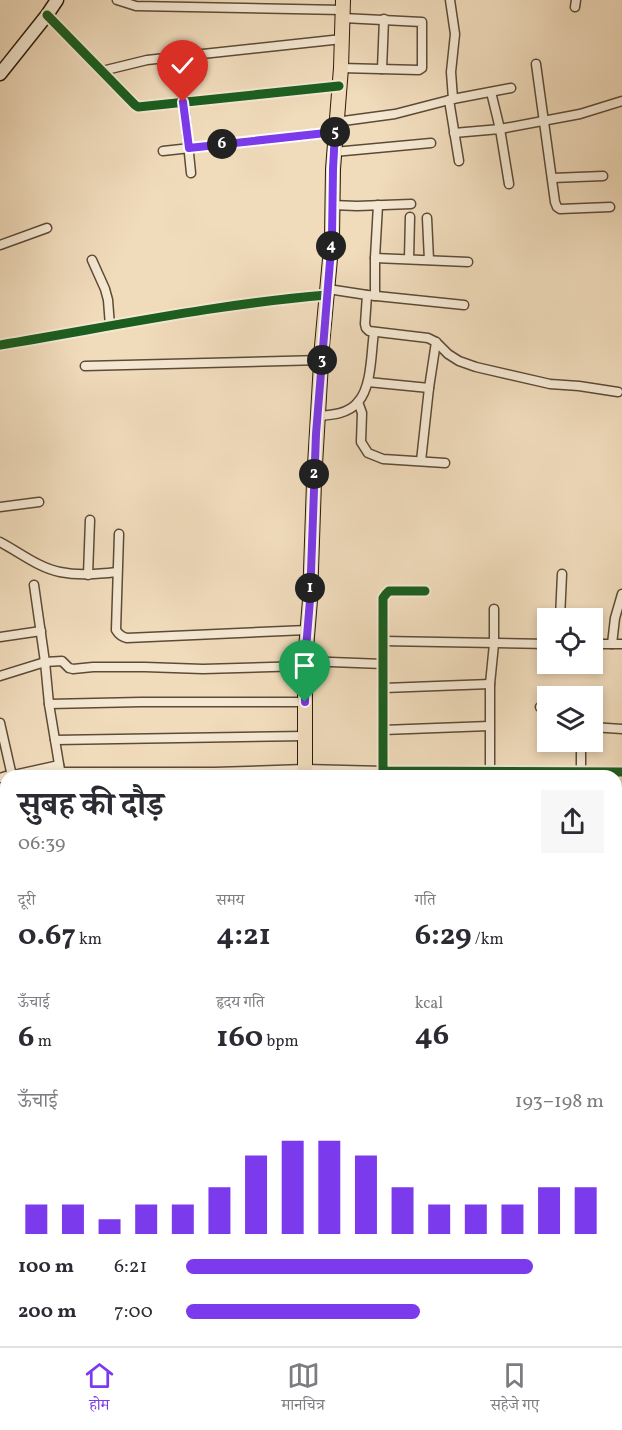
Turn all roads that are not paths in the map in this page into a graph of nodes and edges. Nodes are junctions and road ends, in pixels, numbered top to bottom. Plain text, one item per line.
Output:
1 (57, 0) edge
2 (117, 0) edge
3 (450, 0) edge
4 (343, 10) edge
5 (47, 15) junction
6 (384, 20) junction
7 (342, 39) junction
8 (179, 56) junction
9 (536, 64) dead end
10 (341, 68) junction
11 (382, 69) junction
12 (102, 71) junction
13 (0, 74) edge
14 (339, 86) junction
15 (511, 88) dead end
16 (491, 92) junction
17 (451, 99) junction
18 (622, 101) edge
19 (183, 102) junction
20 (544, 121) junction
21 (336, 127) junction
22 (500, 129) junction
23 (454, 134) junction
24 (431, 142) dead end
25 (189, 148) junction
26 (163, 151) dead end
27 (334, 152) junction
28 (459, 161) dead end
29 (191, 173) dead end
30 (603, 176) dead end
31 (552, 178) junction
32 (509, 184) dead end
33 (411, 204) dead end
34 (332, 205) junction
35 (378, 205) junction
36 (610, 207) dead end
37 (410, 217) dead end
38 (427, 218) dead end
39 (47, 228) dead end
40 (0, 245) edge
41 (375, 258) junction
42 (92, 260) dead end
43 (409, 260) junction
44 (429, 260) junction
45 (468, 262) dead end
46 (328, 292) junction
47 (371, 296) junction
48 (464, 305) dead end
49 (110, 326) junction
50 (374, 332) junction
51 (436, 342) junction
52 (0, 345) edge
53 (322, 360) junction
54 (85, 366) dead end
55 (368, 382) junction
56 (429, 388) junction
57 (618, 392) dead end
58 (358, 402) junction
59 (318, 416) junction
60 (421, 461) junction
61 (445, 463) dead end
62 (39, 502) dead end
63 (0, 507) edge
64 (90, 520) dead end
65 (119, 534) dead end
66 (0, 543) edge
67 (117, 572) junction
68 (562, 574) dead end
69 (88, 575) junction
70 (34, 585) dead end
71 (425, 591) dead end
72 (622, 594) edge
73 (560, 608) edge
74 (494, 609) dead end
75 (307, 630) junction
76 (41, 632) junction
77 (0, 638) edge
78 (383, 641) junction
79 (494, 644) junction
80 (537, 644) edge
81 (603, 644) edge
82 (612, 644) junction
83 (622, 644) edge
84 (45, 662) junction
85 (305, 663) junction
86 (383, 664) junction
87 (0, 676) edge
88 (490, 684) junction
89 (384, 688) junction
90 (305, 702) junction
91 (48, 704) junction
92 (0, 723) edge
93 (489, 726) junction
94 (603, 728) edge
95 (622, 729) edge
96 (383, 730) junction
97 (306, 736) junction
98 (55, 740) junction
99 (581, 752) edge
100 (9, 770) edge
101 (60, 770) edge
102 (305, 770) edge
103 (383, 770) edge
104 (490, 770) edge
105 (581, 770) edge

1 - 5 main road
2 - 4 street
3 - 17 street
4 - 6 street
4 - 7 main road
5 - 12 street
5 - 13 main road
6 - 11 street
6 - 11 street
7 - 8 street
7 - 10 main road
8 - 12 street
8 - 19 street
9 - 20 street
10 - 11 street
10 - 14 main road
12 - 19 street
14 - 19 street
14 - 21 main road
15 - 16 street
16 - 17 street
16 - 22 street
17 - 21 street
17 - 23 street
18 - 20 street
19 - 25 street
20 - 22 street
20 - 31 street
21 - 25 street
21 - 27 main road
22 - 23 street
22 - 32 street
23 - 28 street
24 - 27 street
25 - 26 street
25 - 29 street
27 - 34 main road
30 - 31 street
31 - 36 street
33 - 35 street
34 - 35 street
34 - 46 main road
35 - 41 street
37 - 43 street
38 - 44 street
39 - 40 street
41 - 43 street
41 - 47 street
42 - 49 street
43 - 44 street
44 - 45 street
46 - 47 street
46 - 49 street
46 - 53 main road
47 - 48 street
47 - 50 street
49 - 52 street
50 - 51 street
50 - 55 street
51 - 56 street
51 - 57 street
53 - 54 street
53 - 59 main road
55 - 56 street
55 - 58 street
56 - 60 street
58 - 59 street
58 - 60 street
59 - 75 main road
60 - 61 street
62 - 63 street
64 - 69 street
65 - 67 street
66 - 69 street
67 - 69 street
67 - 75 street
68 - 73 street
70 - 76 street
71 - 78 street
72 - 82 street
74 - 79 street
75 - 85 main road
76 - 77 street
76 - 84 street
78 - 79 street
78 - 86 street
79 - 80 street
79 - 88 street
81 - 82 street
82 - 83 street
84 - 85 street
84 - 87 street
84 - 91 street
85 - 86 street
85 - 90 main road
86 - 89 street
88 - 89 street
88 - 93 street
89 - 96 street
90 - 91 street
90 - 97 main road
91 - 98 street
92 - 100 street
93 - 96 street
93 - 104 street
94 - 95 street
96 - 103 street
97 - 98 street
97 - 102 main road
98 - 101 street
99 - 105 street

